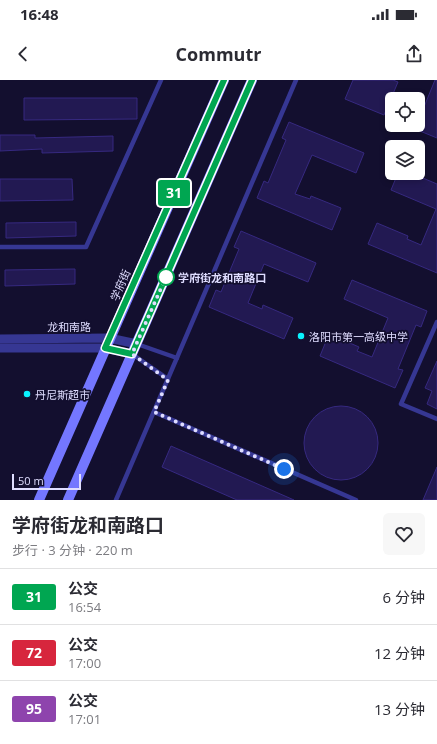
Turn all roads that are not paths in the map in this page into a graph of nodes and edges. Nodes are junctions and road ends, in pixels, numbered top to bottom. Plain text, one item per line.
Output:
1 (161, 80) edge
2 (224, 80) edge
3 (252, 80) edge
4 (296, 80) edge
5 (0, 247) edge
6 (437, 322) edge
7 (0, 338) edge
8 (107, 343) junction
9 (137, 344) junction
10 (0, 348) edge
11 (132, 354) junction
12 (177, 358) junction
13 (168, 380) junction
14 (154, 412) junction
15 (437, 419) edge
16 (39, 500) edge
17 (68, 500) edge
18 (116, 500) edge
19 (356, 500) edge

1 - 5 lane
2 - 8 main road, 学府街
3 - 9 main road
4 - 12 lane
6 - 15 lane
7 - 8 street, 龙和南路
8 - 9 street, 龙和南路
8 - 10 street, 龙和南路
8 - 11 street, 龙和南路
8 - 16 main road, 学府街
9 - 11 main road
9 - 12 lane
11 - 13 lane
11 - 17 main road
12 - 13 lane
13 - 14 lane
14 - 18 lane
14 - 19 lane

